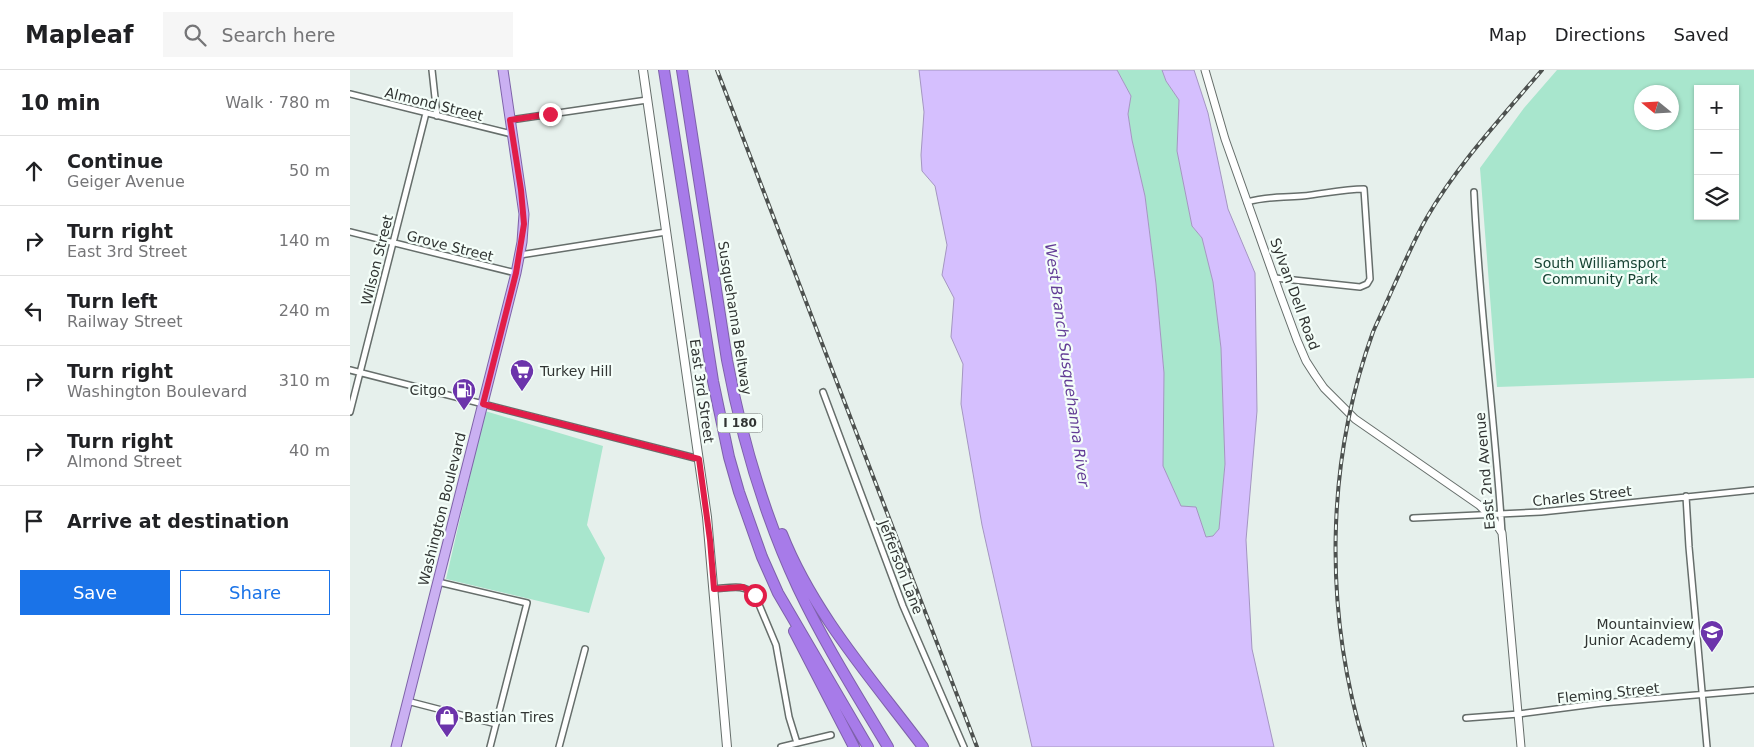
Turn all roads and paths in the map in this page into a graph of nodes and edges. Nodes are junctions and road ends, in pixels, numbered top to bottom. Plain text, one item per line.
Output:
1 (432, 70) edge
2 (503, 70) edge
3 (643, 70) edge
4 (664, 70) edge
5 (682, 70) edge
6 (1205, 70) edge
7 (350, 94) edge
8 (647, 100) junction
9 (426, 113) junction
10 (437, 116) junction
11 (510, 120) junction
12 (512, 134) junction
13 (1474, 192) dead end
14 (1247, 202) junction
15 (350, 232) edge
16 (666, 232) junction
17 (393, 243) junction
18 (520, 255) junction
19 (516, 273) junction
20 (1275, 278) junction
21 (350, 370) edge
22 (360, 372) junction
23 (823, 392) dead end
24 (483, 404) junction
25 (350, 412) edge
26 (742, 434) junction
27 (699, 459) junction
28 (1754, 490) edge
29 (1686, 496) junction
30 (1488, 513) junction
31 (1501, 514) junction
32 (1413, 518) dead end
33 (1502, 533) junction
34 (438, 582) junction
35 (714, 589) junction
36 (778, 593) junction
37 (585, 648) dead end
38 (1754, 690) edge
39 (1702, 694) junction
40 (408, 701) junction
41 (1519, 714) junction
42 (1466, 718) dead end
43 (496, 724) junction
44 (831, 735) dead end
45 (797, 743) junction
46 (396, 747) edge
47 (490, 747) edge
48 (559, 747) edge
49 (727, 747) edge
50 (781, 747) edge
51 (854, 747) edge
52 (868, 747) edge
53 (888, 747) edge
54 (923, 747) edge
55 (964, 747) edge
56 (1522, 747) edge
57 (1707, 747) edge

1 - 10 street
2 - 11 main road, Washington Boulevard
3 - 8 main road, East 3rd Street
4 - 36 highway, I 180
5 - 26 highway, Susquehanna Beltway / I 180
6 - 14 street, Sylvan Dell Road
7 - 9 street, Almond Street
8 - 11 street
8 - 16 main road, East 3rd Street
9 - 10 street, Almond Street
9 - 17 street, Wilson Street
10 - 12 street, Almond Street
11 - 12 main road, Washington Boulevard
12 - 18 main road, Washington Boulevard
13 - 31 street, East 2nd Avenue
14 - 20 street, Sylvan Dell Road
14 - 20 street
15 - 17 street, Grove Street
16 - 18 street
16 - 27 main road, East 3rd Street
17 - 19 street, Grove Street
17 - 22 street, Wilson Street
18 - 19 main road, Washington Boulevard
19 - 24 main road, Washington Boulevard
20 - 30 street, Sylvan Dell Road
21 - 22 street
22 - 24 street
22 - 25 street, Wilson Street
23 - 55 street, Jefferson Lane
24 - 27 street
24 - 34 main road, Washington Boulevard
26 - 53 highway, Susquehanna Beltway / I 180
26 - 54 highway
27 - 35 main road, East 3rd Street
28 - 29 street, Charles Street
29 - 31 street, Charles Street
29 - 39 street
30 - 31 street, Charles Street
30 - 32 street, Charles Street
30 - 33 street, Sylvan Dell Road
31 - 33 street, East 2nd Avenue
33 - 41 street, East 2nd Avenue
34 - 40 main road, Washington Boulevard
34 - 43 street
35 - 45 street
35 - 49 main road, East 3rd Street
36 - 51 highway
36 - 52 highway, I 180
37 - 48 street
38 - 39 street, Fleming Street
39 - 41 street, Fleming Street
39 - 57 street
40 - 43 street
40 - 46 main road, Washington Boulevard
41 - 42 street, Fleming Street
41 - 56 street, East 2nd Avenue
43 - 47 street
44 - 45 street
45 - 50 street

